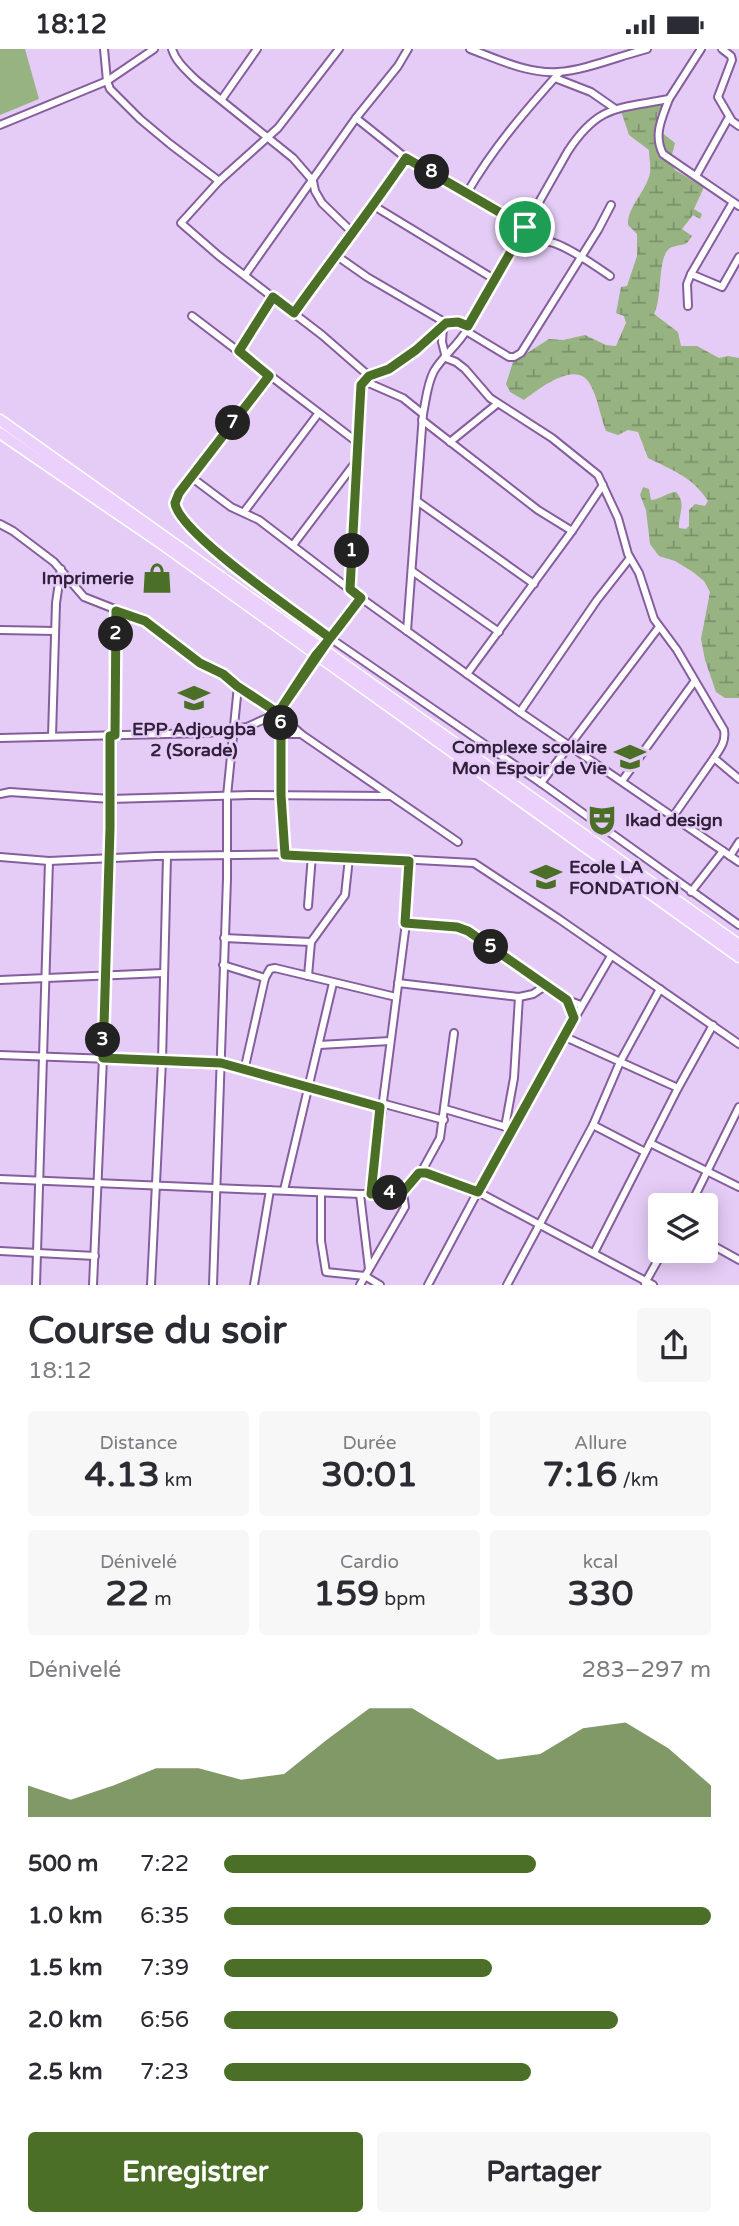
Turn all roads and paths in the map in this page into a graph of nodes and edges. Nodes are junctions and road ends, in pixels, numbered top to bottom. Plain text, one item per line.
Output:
1 (104, 49) edge
2 (154, 49) edge
3 (172, 49) edge
4 (257, 49) edge
5 (339, 49) edge
6 (408, 49) edge
7 (470, 49) edge
8 (647, 49) edge
9 (701, 49) edge
10 (722, 49) edge
11 (558, 75) junction
12 (107, 81) junction
13 (222, 99) junction
14 (669, 99) junction
15 (614, 108) junction
16 (729, 117) junction
17 (356, 118) junction
18 (0, 125) edge
19 (739, 126) edge
20 (267, 137) junction
21 (406, 158) junction
22 (696, 176) junction
23 (219, 181) junction
24 (313, 181) junction
25 (467, 193) junction
26 (736, 204) edge
27 (611, 205) dead end
28 (374, 206) junction
29 (525, 227) junction
30 (353, 233) junction
31 (516, 243) junction
32 (337, 256) junction
33 (580, 256) junction
34 (739, 257) edge
35 (691, 274) junction
36 (245, 275) junction
37 (610, 276) dead end
38 (494, 279) junction
39 (273, 297) junction
40 (688, 306) dead end
41 (294, 313) junction
42 (192, 316) dead end
43 (445, 325) junction
44 (467, 329) junction
45 (239, 351) junction
46 (446, 358) junction
47 (269, 376) junction
48 (366, 378) junction
49 (497, 404) junction
50 (318, 414) junction
51 (422, 418) junction
52 (0, 420) edge
53 (0, 433) edge
54 (357, 442) junction
55 (450, 442) junction
56 (356, 461) junction
57 (191, 477) junction
58 (603, 485) junction
59 (416, 501) junction
60 (244, 512) junction
61 (0, 524) edge
62 (572, 531) junction
63 (293, 545) junction
64 (630, 558) junction
65 (61, 569) junction
66 (412, 571) junction
67 (534, 584) junction
68 (350, 589) junction
69 (361, 598) junction
70 (116, 611) junction
71 (659, 627) junction
72 (0, 630) edge
73 (55, 631) junction
74 (407, 631) junction
75 (499, 632) junction
76 (330, 638) junction
77 (319, 652) junction
78 (467, 674) junction
79 (694, 682) junction
80 (237, 686) junction
81 (520, 712) junction
82 (279, 715) junction
83 (232, 731) junction
84 (282, 734) junction
85 (301, 734) junction
86 (52, 736) junction
87 (112, 736) junction
88 (0, 738) edge
89 (569, 746) junction
90 (714, 758) junction
91 (739, 779) edge
92 (621, 781) junction
93 (541, 783) junction
94 (0, 794) edge
95 (281, 795) junction
96 (226, 796) junction
97 (391, 796) junction
98 (110, 799) junction
99 (672, 818) junction
100 (458, 842) dead end
101 (739, 842) edge
102 (723, 851) junction
103 (285, 855) junction
104 (312, 855) junction
105 (167, 856) junction
106 (226, 856) junction
107 (730, 856) junction
108 (0, 857) edge
109 (349, 858) junction
110 (107, 860) junction
111 (49, 861) junction
112 (409, 861) junction
113 (739, 862) edge
114 (691, 892) junction
115 (308, 906) dead end
116 (405, 923) junction
117 (739, 925) edge
118 (224, 938) junction
119 (311, 942) junction
120 (739, 945) edge
121 (611, 956) junction
122 (739, 957) edge
123 (223, 965) junction
124 (163, 973) junction
125 (104, 975) junction
126 (308, 976) junction
127 (45, 978) junction
128 (265, 978) junction
129 (0, 980) edge
130 (333, 983) junction
131 (398, 983) junction
132 (545, 986) junction
133 (660, 989) junction
134 (396, 997) junction
135 (519, 997) junction
136 (567, 1000) junction
137 (581, 1005) junction
138 (574, 1018) junction
139 (713, 1025) junction
140 (454, 1033) dead end
141 (564, 1036) junction
142 (390, 1041) junction
143 (739, 1044) edge
144 (319, 1045) junction
145 (0, 1055) edge
146 (42, 1056) junction
147 (103, 1058) junction
148 (162, 1061) junction
149 (620, 1062) junction
150 (221, 1063) junction
151 (244, 1070) junction
152 (678, 1087) junction
153 (308, 1088) junction
154 (381, 1105) junction
155 (739, 1107) edge
156 (445, 1109) junction
157 (444, 1119) junction
158 (735, 1122) edge
159 (593, 1125) junction
160 (508, 1128) junction
161 (650, 1143) junction
162 (645, 1152) junction
163 (709, 1171) junction
164 (419, 1173) junction
165 (0, 1179) edge
166 (38, 1180) junction
167 (97, 1182) junction
168 (154, 1185) junction
169 (739, 1187) edge
170 (216, 1188) junction
171 (270, 1190) junction
172 (284, 1191) junction
173 (478, 1192) junction
174 (321, 1193) junction
175 (402, 1193) junction
176 (697, 1193) edge
177 (360, 1194) junction
178 (371, 1194) junction
179 (539, 1224) junction
180 (718, 1248) edge
181 (0, 1251) edge
182 (594, 1253) junction
183 (37, 1254) junction
184 (95, 1256) junction
185 (739, 1260) edge
186 (656, 1263) edge
187 (369, 1269) junction
188 (365, 1276) junction
189 (93, 1283) edge
190 (645, 1283) edge
191 (509, 1284) edge
192 (36, 1285) edge
193 (104, 1285) edge
194 (151, 1285) edge
195 (214, 1285) edge
196 (254, 1285) edge
197 (360, 1285) edge
198 (380, 1285) edge
199 (428, 1285) edge
200 (653, 1285) edge

1 - 12 street
2 - 12 street
3 - 13 street
4 - 13 street
5 - 20 street
6 - 17 street
7 - 11 street
8 - 11 street
9 - 14 street
10 - 16 street
11 - 15 street
11 - 25 street
12 - 18 street
12 - 23 street
13 - 20 street
14 - 15 street
14 - 22 street
15 - 29 street
16 - 19 street
16 - 22 street
17 - 21 street
17 - 24 street
20 - 23 street
20 - 24 street
21 - 25 street
21 - 28 street
22 - 26 street
23 - 36 street
24 - 30 street
24 - 36 street
25 - 29 street
26 - 35 street
27 - 33 street
28 - 30 street
28 - 38 street
29 - 31 street
30 - 32 street
31 - 33 street
31 - 38 street
32 - 41 street
32 - 43 street
33 - 37 street
33 - 44 street
34 - 35 street
35 - 40 street
36 - 39 street
38 - 44 street
39 - 41 street
39 - 45 street
41 - 48 street
42 - 45 street
43 - 44 street
43 - 46 street
43 - 48 street
44 - 46 street
45 - 47 street
46 - 49 street
46 - 51 street
47 - 50 street
47 - 57 street
48 - 51 street
48 - 54 street
49 - 55 street
49 - 58 street
50 - 54 street
50 - 60 street
51 - 55 street
51 - 59 street
52 - 77 main road
53 - 77 main road
54 - 56 street
55 - 62 street
56 - 63 street
56 - 68 street
57 - 60 street
57 - 76 street
58 - 62 street
58 - 64 street
59 - 66 street
59 - 67 street
60 - 63 street
61 - 65 street
62 - 67 street
63 - 68 street
64 - 71 street
64 - 81 street
65 - 70 street
65 - 73 street
66 - 74 street
66 - 75 street
67 - 75 street
68 - 69 street
69 - 74 street
69 - 76 street
70 - 80 street
70 - 87 street
71 - 79 street
71 - 89 street
72 - 73 street
73 - 86 street
74 - 78 street
75 - 78 street
76 - 77 street
76 - 93 street
77 - 82 street
77 - 120 main road
77 - 122 main road
78 - 81 street
79 - 90 street
79 - 92 street
80 - 82 street
80 - 83 street
81 - 89 street
82 - 83 street
82 - 84 street
82 - 85 street
83 - 87 street
83 - 96 street
84 - 85 street
84 - 95 street
85 - 97 street
86 - 87 street
86 - 88 street
87 - 98 street
89 - 92 street
89 - 93 street
90 - 91 street
90 - 99 street
92 - 99 street
93 - 114 street
94 - 98 street
95 - 96 street
95 - 97 street
95 - 103 street
96 - 98 street
96 - 106 street
97 - 100 street
98 - 110 street
99 - 102 street
101 - 107 street
102 - 107 street
102 - 114 street
103 - 104 street
103 - 106 street
104 - 109 street
104 - 115 street
105 - 106 street
105 - 110 street
105 - 124 street
106 - 118 street
107 - 113 street
108 - 111 street
109 - 112 street
109 - 119 street
110 - 111 street
110 - 125 street
111 - 127 street
112 - 116 street
112 - 121 street
114 - 117 street
116 - 131 street
116 - 132 street
118 - 119 street
118 - 123 street
119 - 126 street
121 - 133 street
121 - 137 street
123 - 128 street
123 - 150 street
124 - 125 street
124 - 148 street
125 - 127 street
125 - 147 street
126 - 128 street
126 - 130 street
127 - 129 street
127 - 146 street
128 - 151 street
130 - 134 street
130 - 144 street
131 - 134 street
131 - 135 street
132 - 135 street
132 - 136 street
133 - 139 street
133 - 149 street
134 - 142 street
135 - 160 street
136 - 137 street
136 - 138 street
137 - 138 street
138 - 141 street
139 - 143 street
139 - 152 street
140 - 156 street
141 - 149 street
141 - 160 street
142 - 144 street
142 - 154 street
144 - 153 street
145 - 146 street
146 - 147 street
146 - 166 street
147 - 148 street
147 - 167 street
148 - 150 street
148 - 168 street
149 - 152 street
149 - 159 street
150 - 151 street
150 - 170 street
151 - 153 street
152 - 161 street
153 - 154 street
153 - 172 street
154 - 157 street
154 - 178 street
155 - 158 street
156 - 157 street
156 - 160 street
157 - 164 street
158 - 163 street
159 - 162 street
159 - 179 street
160 - 173 street
161 - 162 street
161 - 163 street
162 - 182 street
163 - 169 street
163 - 176 street
164 - 173 street
164 - 175 street
165 - 166 street
166 - 167 street
166 - 183 street
167 - 168 street
167 - 184 street
168 - 170 street
168 - 194 street
170 - 171 street
170 - 195 street
171 - 172 street
171 - 196 street
172 - 174 street
173 - 179 street
173 - 199 street
174 - 177 street
174 - 188 street
175 - 178 street
175 - 187 street
177 - 178 street
177 - 187 street
179 - 182 street
179 - 191 street
180 - 185 street
181 - 183 street
182 - 190 street
183 - 184 street
183 - 192 street
184 - 189 street
186 - 190 street
187 - 188 street
188 - 197 street
188 - 198 street
189 - 193 street
190 - 200 street

